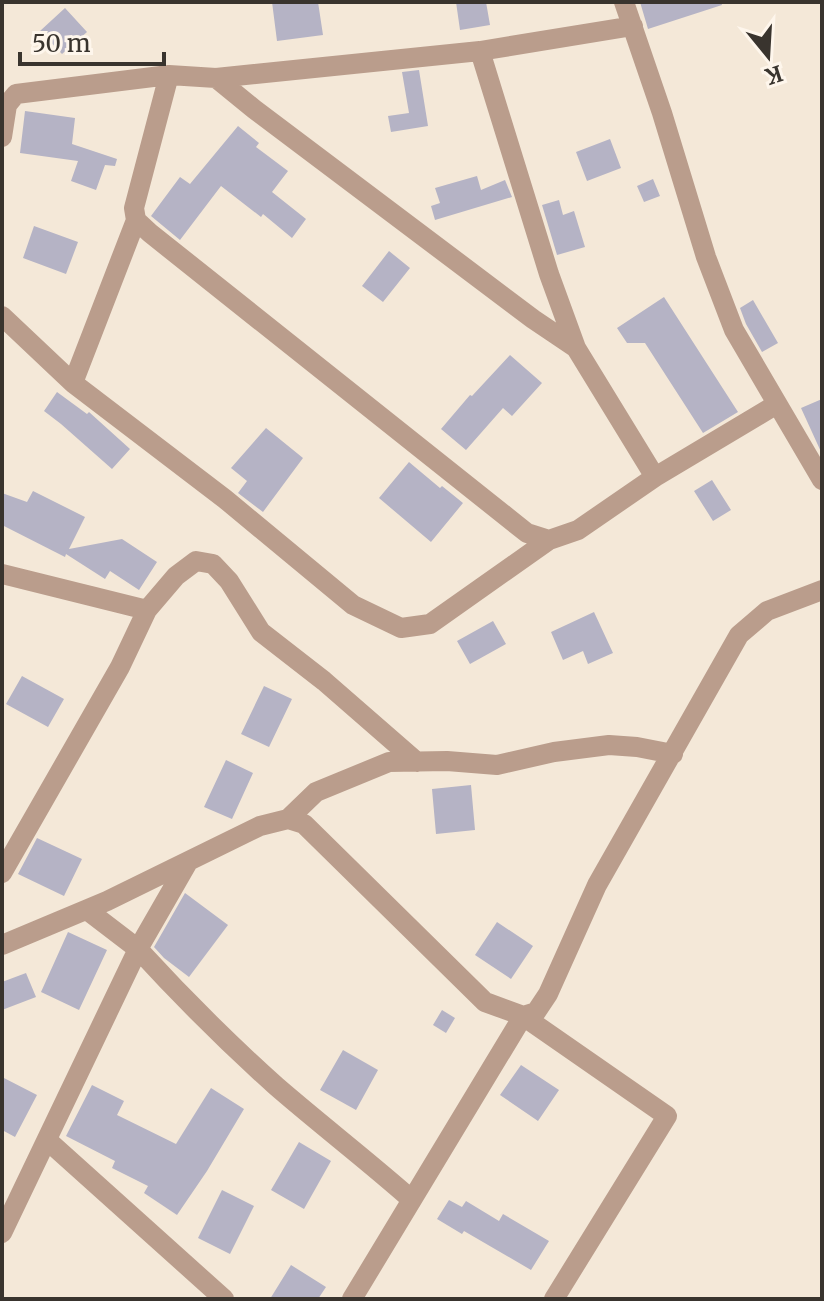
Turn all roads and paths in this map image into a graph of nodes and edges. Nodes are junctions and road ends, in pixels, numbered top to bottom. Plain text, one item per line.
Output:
1 (624, 2) edge
2 (633, 26) junction
3 (480, 51) junction
4 (169, 75) junction
5 (216, 78) junction
6 (2, 137) edge
7 (136, 220) junction
8 (2, 316) edge
9 (576, 348) junction
10 (73, 383) junction
11 (777, 404) junction
12 (655, 477) junction
13 (822, 480) edge
14 (549, 540) junction
15 (2, 574) edge
16 (822, 590) edge
17 (147, 610) junction
18 (673, 754) junction
19 (417, 762) junction
20 (288, 819) junction
21 (188, 862) junction
22 (2, 873) edge
23 (87, 910) junction
24 (2, 945) edge
25 (138, 949) junction
26 (523, 1016) junction
27 (47, 1140) junction
28 (412, 1200) junction
29 (2, 1233) edge
30 (224, 1299) edge
31 (352, 1299) edge
32 (554, 1299) edge

1 - 2 street
2 - 3 street
2 - 11 street
3 - 5 street
3 - 9 street
4 - 5 street
4 - 6 street
4 - 7 street
5 - 9 street
7 - 10 street
7 - 14 street
8 - 10 street
9 - 12 street
10 - 14 street
11 - 12 street
11 - 13 street
12 - 14 street
15 - 17 street
16 - 18 street
17 - 19 street
17 - 22 street
18 - 19 street
18 - 26 street
19 - 20 street
20 - 21 street
20 - 26 street
21 - 23 street
21 - 25 street
23 - 24 street
23 - 25 street
25 - 27 street
25 - 28 street
26 - 28 street
26 - 32 street
27 - 29 street
27 - 30 street
28 - 31 street

